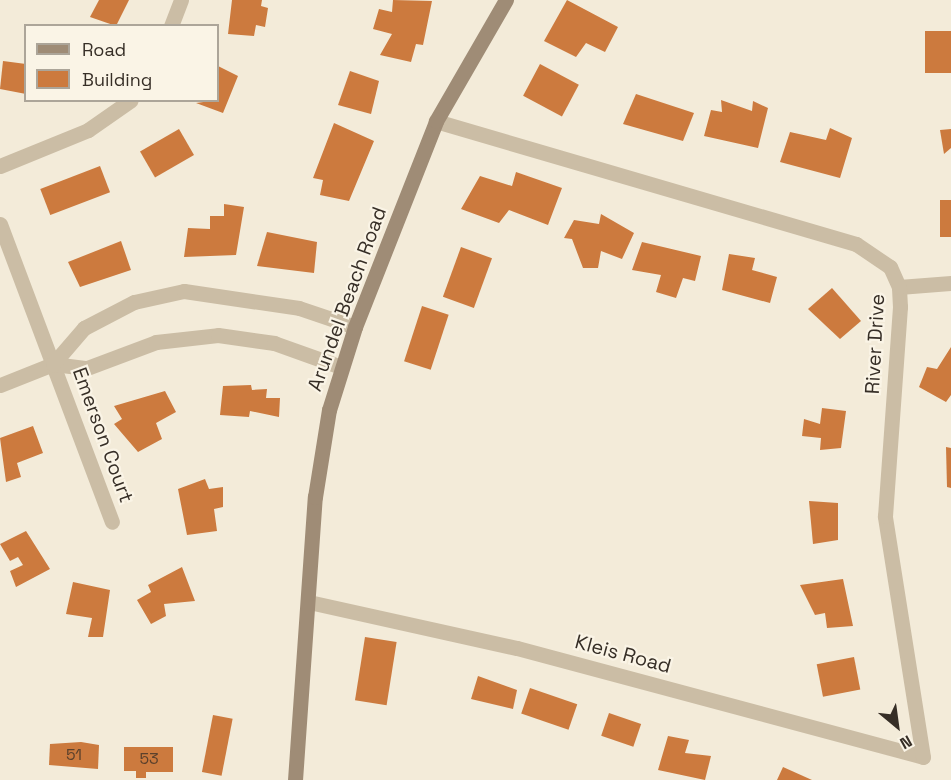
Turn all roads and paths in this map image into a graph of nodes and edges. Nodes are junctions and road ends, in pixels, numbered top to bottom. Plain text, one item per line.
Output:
1 (181, 0) edge
2 (506, 0) edge
3 (172, 24) edge
4 (128, 102) edge
5 (436, 121) junction
6 (0, 166) edge
7 (0, 225) edge
8 (951, 283) edge
9 (899, 287) junction
10 (355, 327) junction
11 (53, 363) junction
12 (341, 368) junction
13 (0, 385) edge
14 (112, 522) dead end
15 (309, 602) junction
16 (923, 757) joint
17 (295, 780) edge

1 - 3 street
2 - 5 street, Arundel Beach Road
4 - 6 street
5 - 9 street, River Drive
5 - 10 street, Arundel Beach Road
7 - 11 street, Emerson Court
8 - 9 street
9 - 16 street, River Drive
10 - 11 street
10 - 12 street, Arundel Beach Road
11 - 12 street
11 - 13 street
11 - 14 street, Emerson Court
12 - 15 street, Arundel Beach Road
15 - 16 street, Kleis Road
15 - 17 street, Arundel Beach Road

